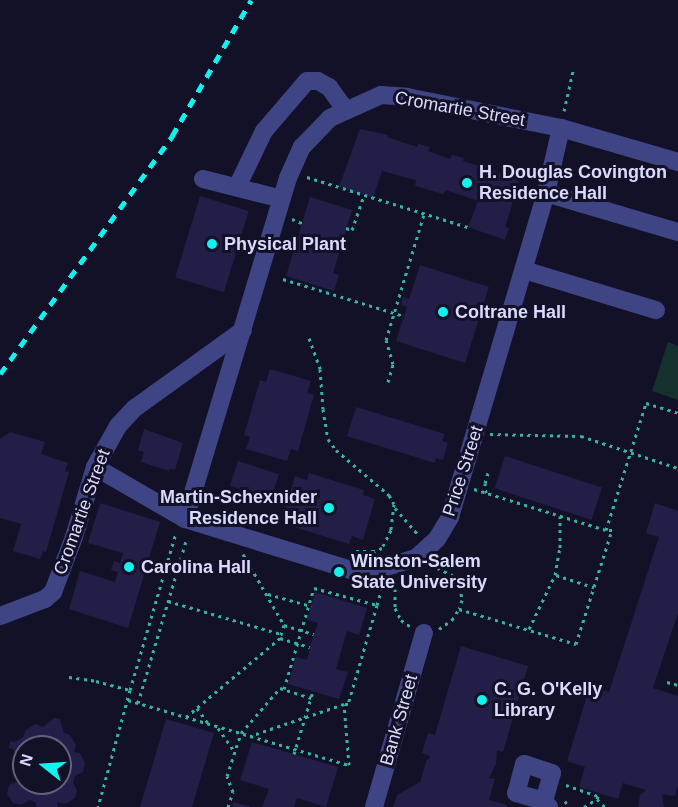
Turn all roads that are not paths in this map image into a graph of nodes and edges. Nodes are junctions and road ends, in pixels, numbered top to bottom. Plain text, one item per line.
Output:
1 (346, 110) junction
2 (561, 128) junction
3 (678, 162) edge
4 (203, 179) dead end
5 (237, 187) junction
6 (548, 188) junction
7 (282, 199) junction
8 (678, 232) edge
9 (524, 270) junction
10 (656, 310) dead end
11 (243, 330) junction
12 (95, 466) junction
13 (185, 521) junction
14 (0, 616) edge
15 (424, 633) road end
16 (374, 807) edge

1 - 2 street, Cromartie Street
1 - 5 street
1 - 7 street, Cromartie Street
2 - 3 street, Cromartie Street
2 - 6 street, Price Street
4 - 5 street
5 - 7 street
6 - 8 street
6 - 9 street, Price Street
7 - 11 street, Cromartie Street
9 - 10 street
9 - 13 street, Price Street
11 - 12 street, Cromartie Street
11 - 13 street, Cromartie Street
12 - 13 street, Price Street
12 - 14 street, Cromartie Street
15 - 16 street, Bank Street

